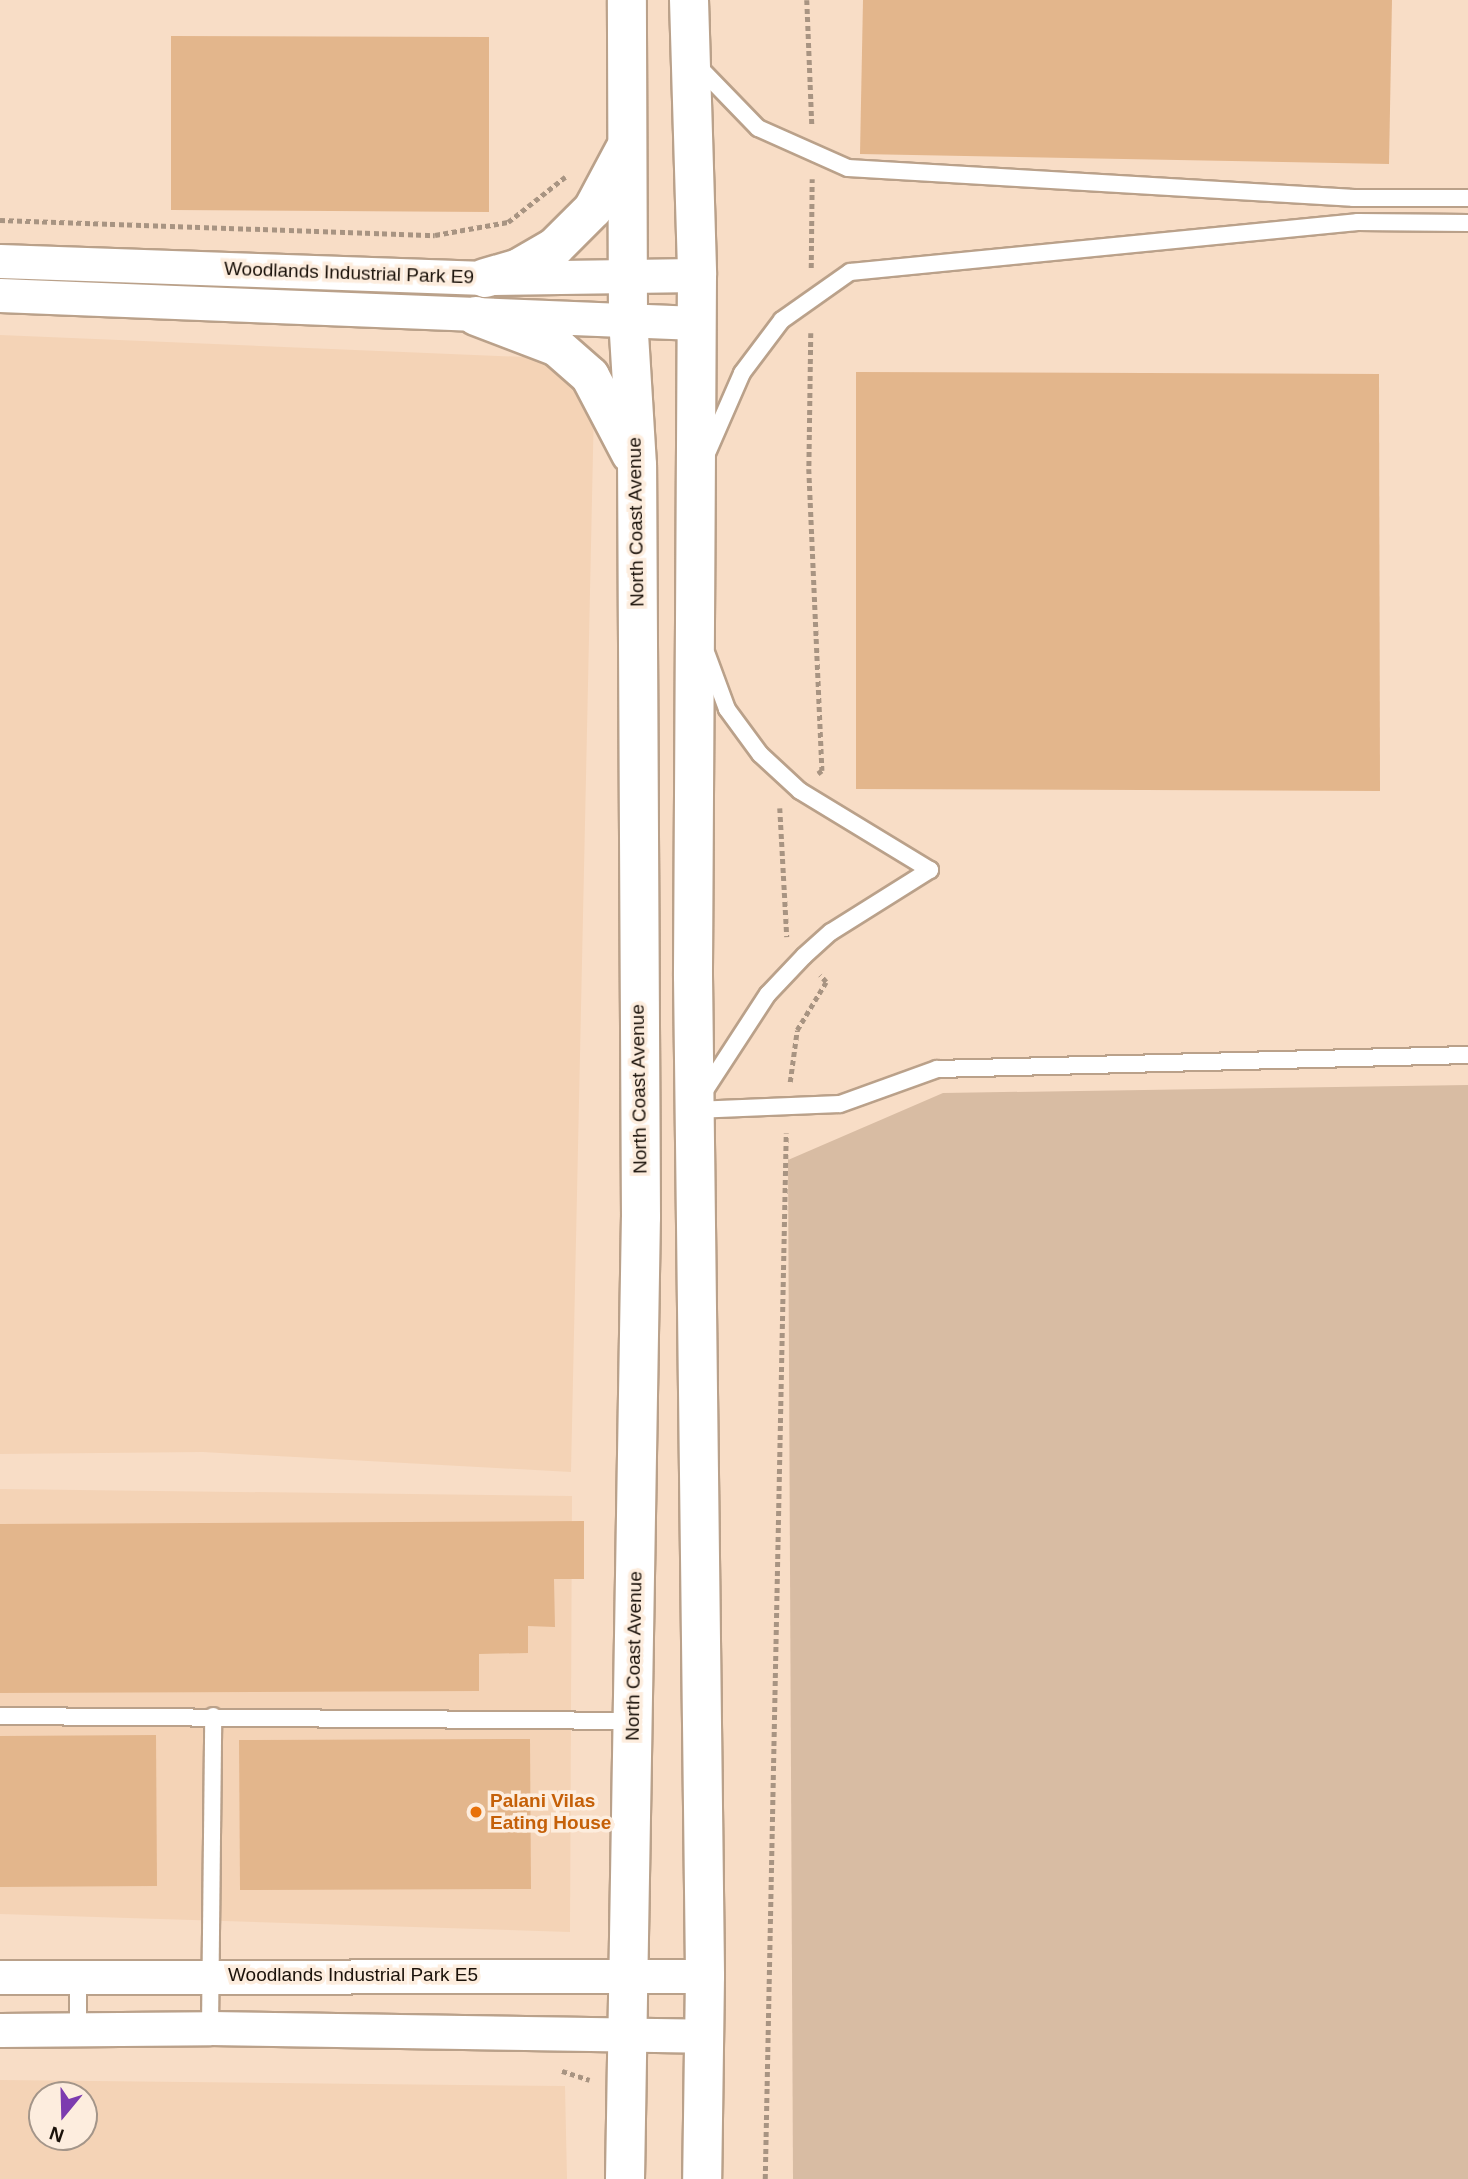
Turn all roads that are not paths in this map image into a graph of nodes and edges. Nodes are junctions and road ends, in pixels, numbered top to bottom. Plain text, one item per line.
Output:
1 (626, 0) edge
2 (689, 0) edge
3 (691, 58) junction
4 (626, 147) junction
5 (1468, 198) edge
6 (1468, 223) edge
7 (0, 261) edge
8 (627, 274) junction
9 (697, 275) junction
10 (485, 278) junction
11 (0, 295) edge
12 (477, 316) junction
13 (628, 320) junction
14 (696, 323) junction
15 (637, 465) junction
16 (696, 477) junction
17 (695, 624) junction
18 (1468, 1055) edge
19 (694, 1110) junction
20 (0, 1716) edge
21 (213, 1716) junction
22 (633, 1721) junction
23 (212, 1974) junction
24 (78, 1975) junction
25 (628, 1976) junction
26 (705, 1976) junction
27 (0, 1977) edge
28 (210, 2028) junction
29 (78, 2029) junction
30 (0, 2030) edge
31 (704, 2036) junction
32 (628, 2038) junction
33 (625, 2179) edge
34 (702, 2179) edge

1 - 4 main road, North Coast Avenue
2 - 3 main road
3 - 5 lane
3 - 9 main road
4 - 8 main road, North Coast Avenue
4 - 10 main road
6 - 16 lane
7 - 10 street, Woodlands Industrial Park E9
8 - 9 street, Woodlands Industrial Park E9
8 - 10 street, Woodlands Industrial Park E9
8 - 13 main road, North Coast Avenue
9 - 14 main road
11 - 12 street, Woodlands Industrial Park E9
12 - 13 street, Woodlands Industrial Park E9
12 - 15 main road
13 - 14 street, Woodlands Industrial Park E9
13 - 15 main road, North Coast Avenue
14 - 16 main road
15 - 22 main road, North Coast Avenue
16 - 17 main road
17 - 19 main road
17 - 19 lane
18 - 19 lane
19 - 26 main road
20 - 21 lane
21 - 22 lane
21 - 23 lane
22 - 25 main road, North Coast Avenue
23 - 24 street, Woodlands Industrial Park E5
23 - 25 street, Woodlands Industrial Park E5
23 - 28 lane
24 - 27 street, Woodlands Industrial Park E5
24 - 29 lane
25 - 26 street, Woodlands Industrial Park E5
25 - 32 main road, North Coast Avenue
26 - 31 main road
28 - 29 street
28 - 32 street
29 - 30 street
31 - 32 street
31 - 34 main road
32 - 33 main road, North Coast Avenue

